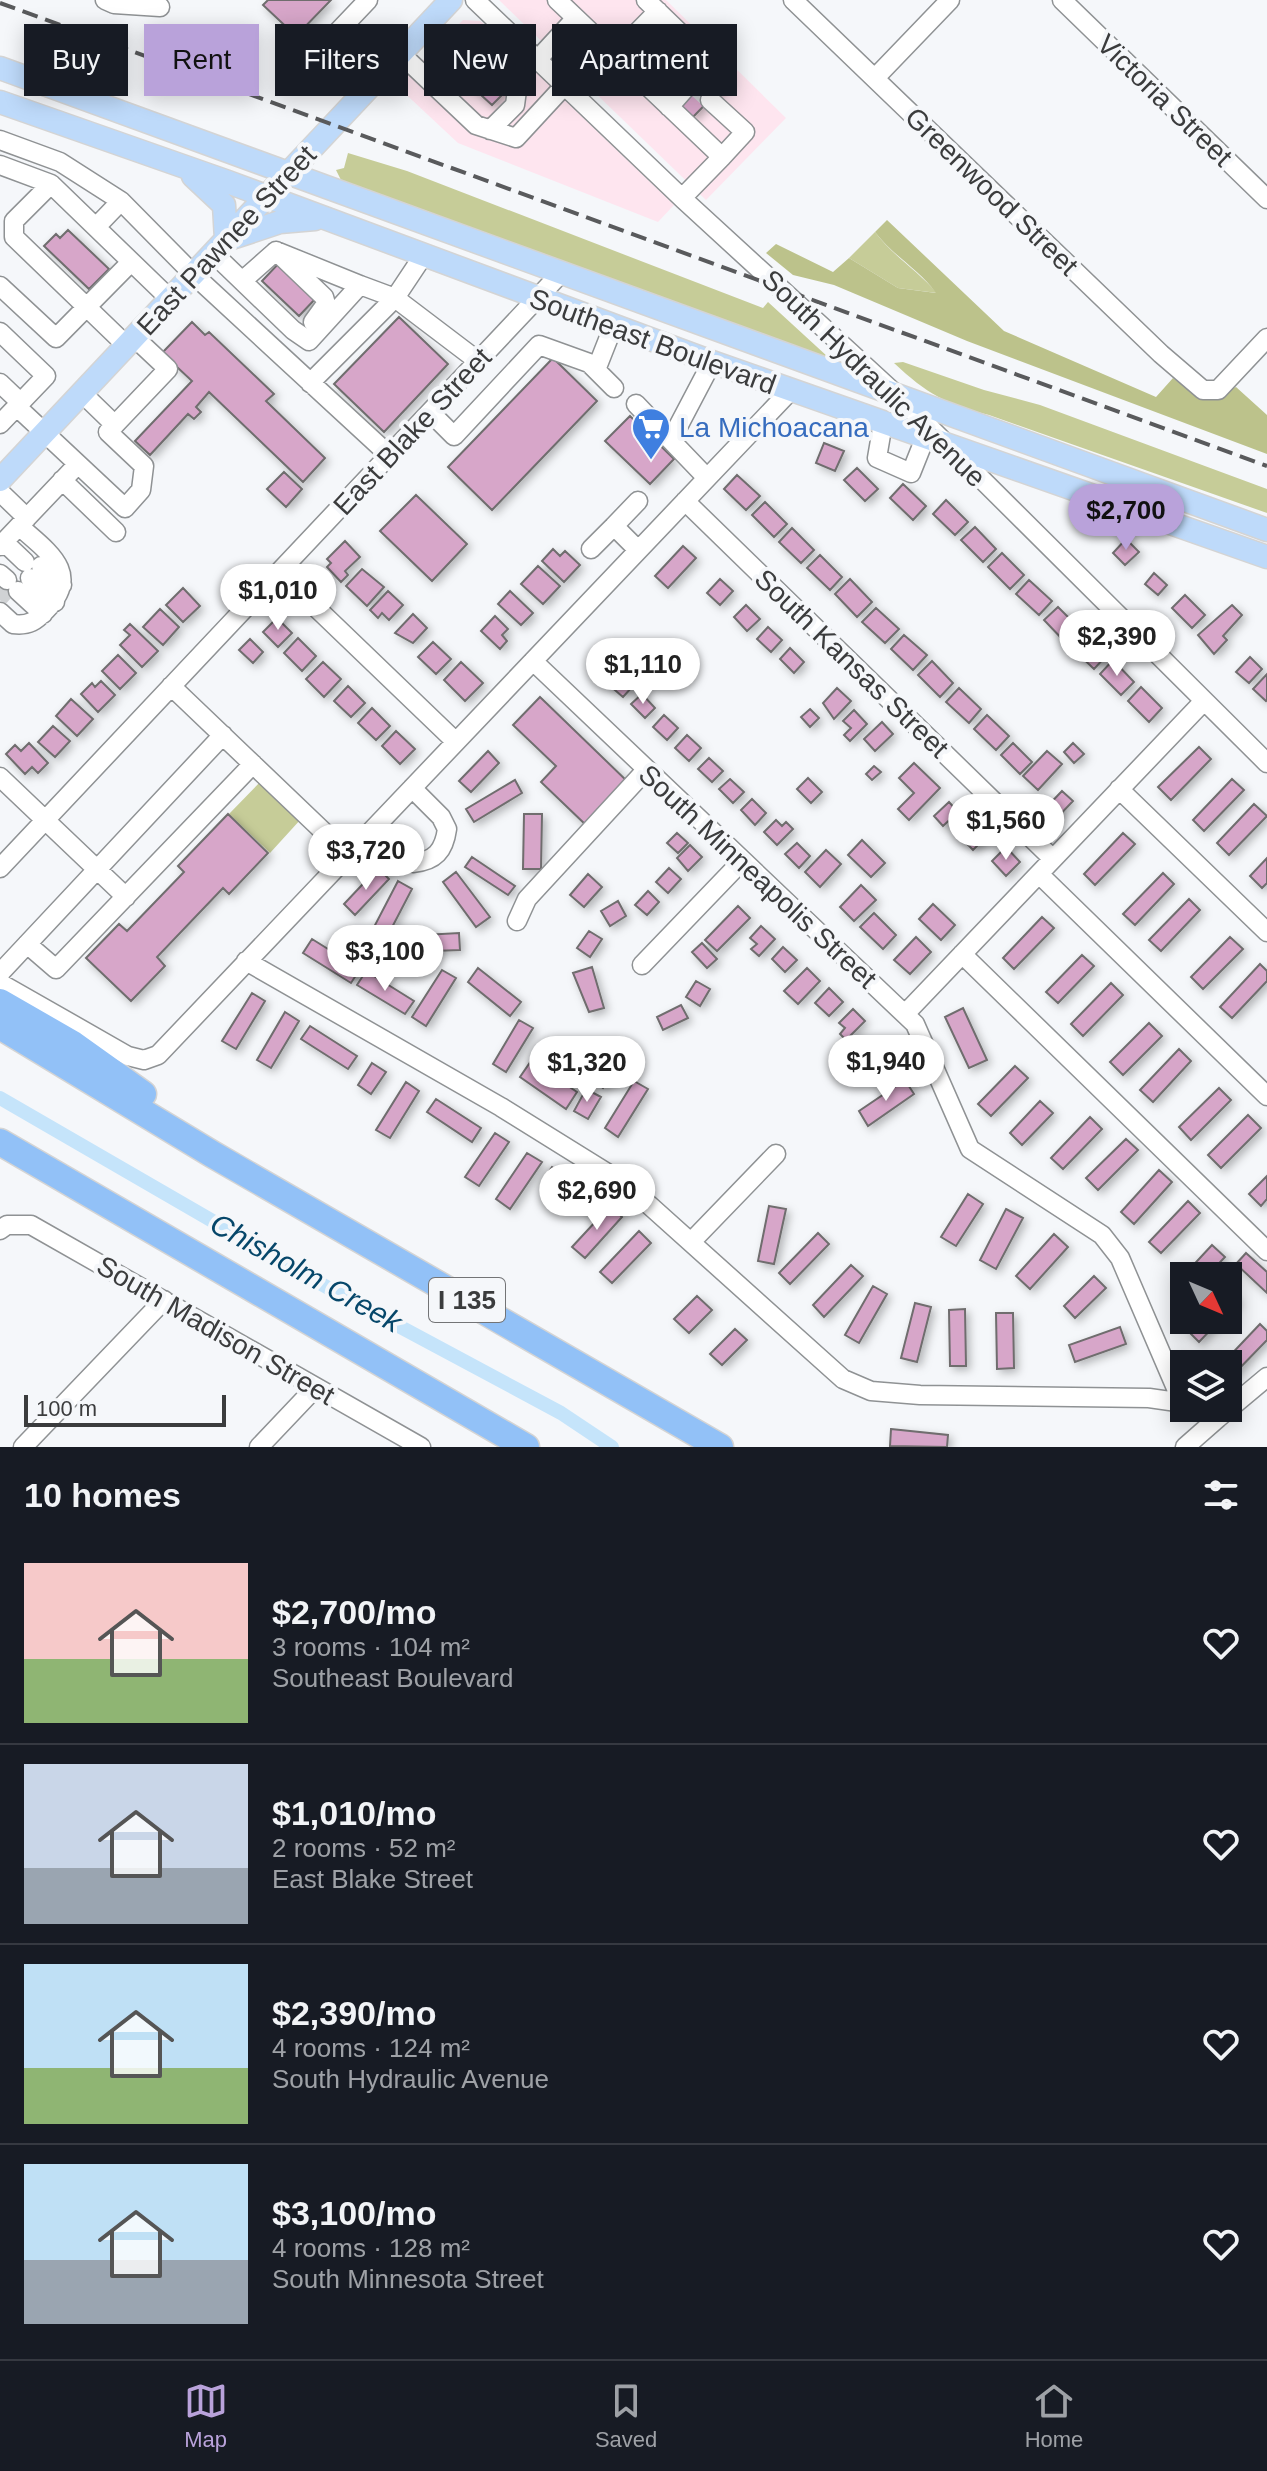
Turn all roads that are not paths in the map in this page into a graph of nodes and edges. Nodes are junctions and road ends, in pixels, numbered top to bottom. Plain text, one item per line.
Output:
1 (105, 0) edge
2 (368, 0) edge
3 (451, 0) edge
4 (475, 0) edge
5 (557, 0) edge
6 (793, 0) edge
7 (950, 0) edge
8 (1062, 0) edge
9 (652, 6) edge
10 (160, 7) dead end
11 (576, 18) junction
12 (345, 24) edge
13 (582, 24) edge
14 (638, 24) edge
15 (671, 24) edge
16 (408, 46) edge
17 (538, 59) junction
18 (408, 61) edge
19 (0, 68) edge
20 (552, 72) edge
21 (424, 76) edge
22 (875, 78) junction
23 (362, 96) edge
24 (446, 96) edge
25 (516, 96) edge
26 (555, 96) edge
27 (576, 96) edge
28 (658, 96) edge
29 (689, 96) edge
30 (706, 96) tunnel mouth
31 (0, 102) edge
32 (669, 107) junction
33 (490, 130) junction
34 (0, 140) edge
35 (722, 157) junction
36 (176, 164) junction
37 (0, 165) edge
38 (289, 175) junction
39 (54, 187) junction
40 (268, 197) junction
41 (682, 198) junction
42 (1267, 199) edge
43 (121, 201) junction
44 (325, 219) junction
45 (14, 221) junction
46 (96, 227) junction
47 (0, 237) edge
48 (220, 247) junction
49 (276, 251) junction
50 (423, 256) junction
51 (131, 262) junction
52 (561, 273) junction
53 (194, 275) junction
54 (245, 284) junction
55 (64, 285) junction
56 (360, 285) junction
57 (0, 286) edge
58 (395, 298) junction
59 (536, 299) junction
60 (171, 300) junction
61 (87, 307) junction
62 (514, 323) junction
63 (613, 327) junction
64 (0, 332) edge
65 (1267, 338) edge
66 (309, 341) junction
67 (131, 342) junction
68 (539, 345) junction
69 (478, 361) junction
70 (712, 362) junction
71 (328, 365) junction
72 (596, 370) junction
73 (464, 376) junction
74 (0, 383) edge
75 (310, 383) junction
76 (614, 388) dead end
77 (791, 390) junction
78 (82, 393) junction
79 (488, 399) junction
80 (902, 400) junction
81 (18, 404) junction
82 (636, 404) dead end
83 (430, 412) junction
84 (883, 423) junction
85 (0, 424) edge
86 (115, 425) junction
87 (45, 433) junction
88 (925, 438) junction
89 (671, 440) junction
90 (948, 446) junction
91 (389, 455) junction
92 (78, 464) junction
93 (707, 478) junction
94 (0, 480) edge
95 (62, 480) junction
96 (0, 492) edge
97 (638, 501) dead end
98 (685, 501) junction
99 (614, 526) junction
100 (1267, 530) edge
101 (116, 532) dead end
102 (11, 535) edge
103 (591, 549) dead end
104 (638, 550) junction
105 (1267, 557) edge
106 (279, 572) junction
107 (31, 585) edge
108 (533, 661) junction
109 (171, 686) junction
110 (1203, 702) junction
111 (223, 735) junction
112 (456, 742) junction
113 (1267, 763) edge
114 (253, 764) junction
115 (646, 770) junction
116 (0, 777) edge
117 (412, 788) junction
118 (1119, 789) junction
119 (44, 820) junction
120 (373, 830) junction
121 (348, 855) junction
122 (1053, 859) junction
123 (742, 861) junction
124 (0, 868) edge
125 (97, 869) junction
126 (1039, 874) junction
127 (126, 897) junction
128 (517, 921) dead end
129 (1267, 932) edge
130 (27, 944) junction
131 (962, 954) junction
132 (246, 961) junction
133 (642, 965) dead end
134 (0, 973) edge
135 (0, 983) edge
136 (0, 1002) edge
137 (905, 1014) junction
138 (9, 1032) edge
139 (1267, 1096) edge
140 (0, 1142) edge
141 (0, 1154) edge
142 (212, 1154) junction
143 (776, 1154) dead end
144 (126, 1214) junction
145 (3, 1228) edge
146 (691, 1242) junction
147 (1267, 1251) edge
148 (164, 1300) junction
149 (1170, 1368) edge
150 (1267, 1377) edge
151 (315, 1388) junction
152 (1242, 1398) edge
153 (1170, 1403) edge
154 (1213, 1422) edge
155 (23, 1447) edge
156 (259, 1447) edge
157 (421, 1447) edge
158 (526, 1447) edge
159 (720, 1447) edge
160 (1185, 1447) edge

1 - 10 street
2 - 12 street
3 - 16 main road, East Pawnee Street
4 - 17 street, South Hydraulic Avenue
5 - 11 street
6 - 22 street, Greenwood Street
7 - 22 street
8 - 42 street, Victoria Street
9 - 14 street
9 - 15 street
11 - 13 street
11 - 17 street
17 - 20 street, South Hydraulic Avenue
18 - 21 street
19 - 38 main road, Southeast Boulevard
22 - 65 street, Greenwood Street
23 - 38 main road, East Pawnee Street
24 - 33 street
25 - 33 street
26 - 33 street
27 - 41 street, South Hydraulic Avenue
28 - 32 street
29 - 32 street
30 - 35 street
31 - 36 main road, Southeast Boulevard
32 - 35 street
34 - 43 street
35 - 41 street
36 - 40 main road, Southeast Boulevard
36 - 48 main road
37 - 39 street
38 - 40 main road, East Pawnee Street
38 - 52 main road, Southeast Boulevard
39 - 45 street
39 - 46 street
39 - 55 street
40 - 44 main road, Southeast Boulevard
40 - 48 main road, East Pawnee Street
41 - 80 street, South Hydraulic Avenue
43 - 46 street
43 - 53 street
44 - 48 main road
44 - 50 main road, Southeast Boulevard
45 - 47 street
45 - 55 street
46 - 51 street
48 - 53 main road, East Pawnee Street
48 - 54 street
49 - 54 street
49 - 54 street
49 - 56 street
50 - 58 street
50 - 59 main road, Southeast Boulevard
51 - 60 street
51 - 61 street
52 - 59 street, East Blake Street
52 - 80 main road, Southeast Boulevard
53 - 60 main road, East Pawnee Street
53 - 75 street
54 - 66 street
55 - 61 street
56 - 58 street
56 - 66 street
57 - 61 street
58 - 69 street
58 - 71 street
59 - 62 street, East Blake Street
59 - 63 main road, Southeast Boulevard
60 - 67 main road, East Pawnee Street
61 - 67 street
62 - 68 street
62 - 69 street, East Blake Street
63 - 70 main road, Southeast Boulevard
63 - 72 street
64 - 81 street
66 - 71 street
67 - 78 main road, East Pawnee Street
67 - 86 street
68 - 72 street
68 - 79 street
69 - 73 street, East Blake Street
70 - 77 main road, Southeast Boulevard
70 - 89 street
71 - 75 street
72 - 76 street
73 - 79 street
73 - 83 street, East Blake Street
74 - 81 street
75 - 91 street
77 - 84 main road, Southeast Boulevard
77 - 93 street
78 - 86 street
78 - 87 main road, East Pawnee Street
79 - 83 street
80 - 90 street, South Hydraulic Avenue
80 - 100 main road, Southeast Boulevard
81 - 85 street
81 - 87 street
82 - 89 street
83 - 91 street, East Blake Street
84 - 88 main road, Southeast Boulevard
84 - 88 street
86 - 92 street
87 - 92 street
87 - 94 main road, East Pawnee Street
88 - 90 main road, Southeast Boulevard
89 - 93 street
90 - 105 main road, Southeast Boulevard
90 - 110 street, South Hydraulic Avenue
91 - 106 street, East Blake Street
92 - 95 street
93 - 98 street
95 - 101 street
95 - 102 street
96 - 102 street
97 - 99 street
98 - 104 street
98 - 122 street, South Kansas Street
99 - 103 street
99 - 104 street
102 - 107 street
102 - 107 street
104 - 108 street
106 - 109 street, East Blake Street
106 - 112 street
108 - 112 street
108 - 115 street, South Minneapolis Street
109 - 111 street
109 - 119 street, East Blake Street
110 - 113 street, South Hydraulic Avenue
110 - 118 street
111 - 114 street
111 - 125 street
112 - 117 street
114 - 121 street
114 - 127 street
115 - 123 street, South Minneapolis Street
115 - 128 street
116 - 119 street
117 - 120 street
117 - 120 street
118 - 122 street
118 - 129 street
119 - 124 street, East Blake Street
119 - 125 street
120 - 121 street
121 - 132 street
122 - 126 street
123 - 133 street
123 - 137 street, South Minneapolis Street
125 - 127 street
125 - 130 street
126 - 131 street
126 - 139 street
127 - 130 street
130 - 134 street
131 - 137 street
131 - 147 street
132 - 135 street
132 - 146 street
136 - 142 highway
137 - 149 street, South Minneapolis Street
138 - 142 highway, I 135
140 - 144 highway
141 - 144 highway
142 - 159 highway, I 135
143 - 146 street
144 - 158 highway
145 - 148 street, South Madison Street
146 - 153 street
148 - 151 street, South Madison Street
148 - 155 street
150 - 152 street
151 - 156 street
151 - 157 street, South Madison Street
154 - 160 street

